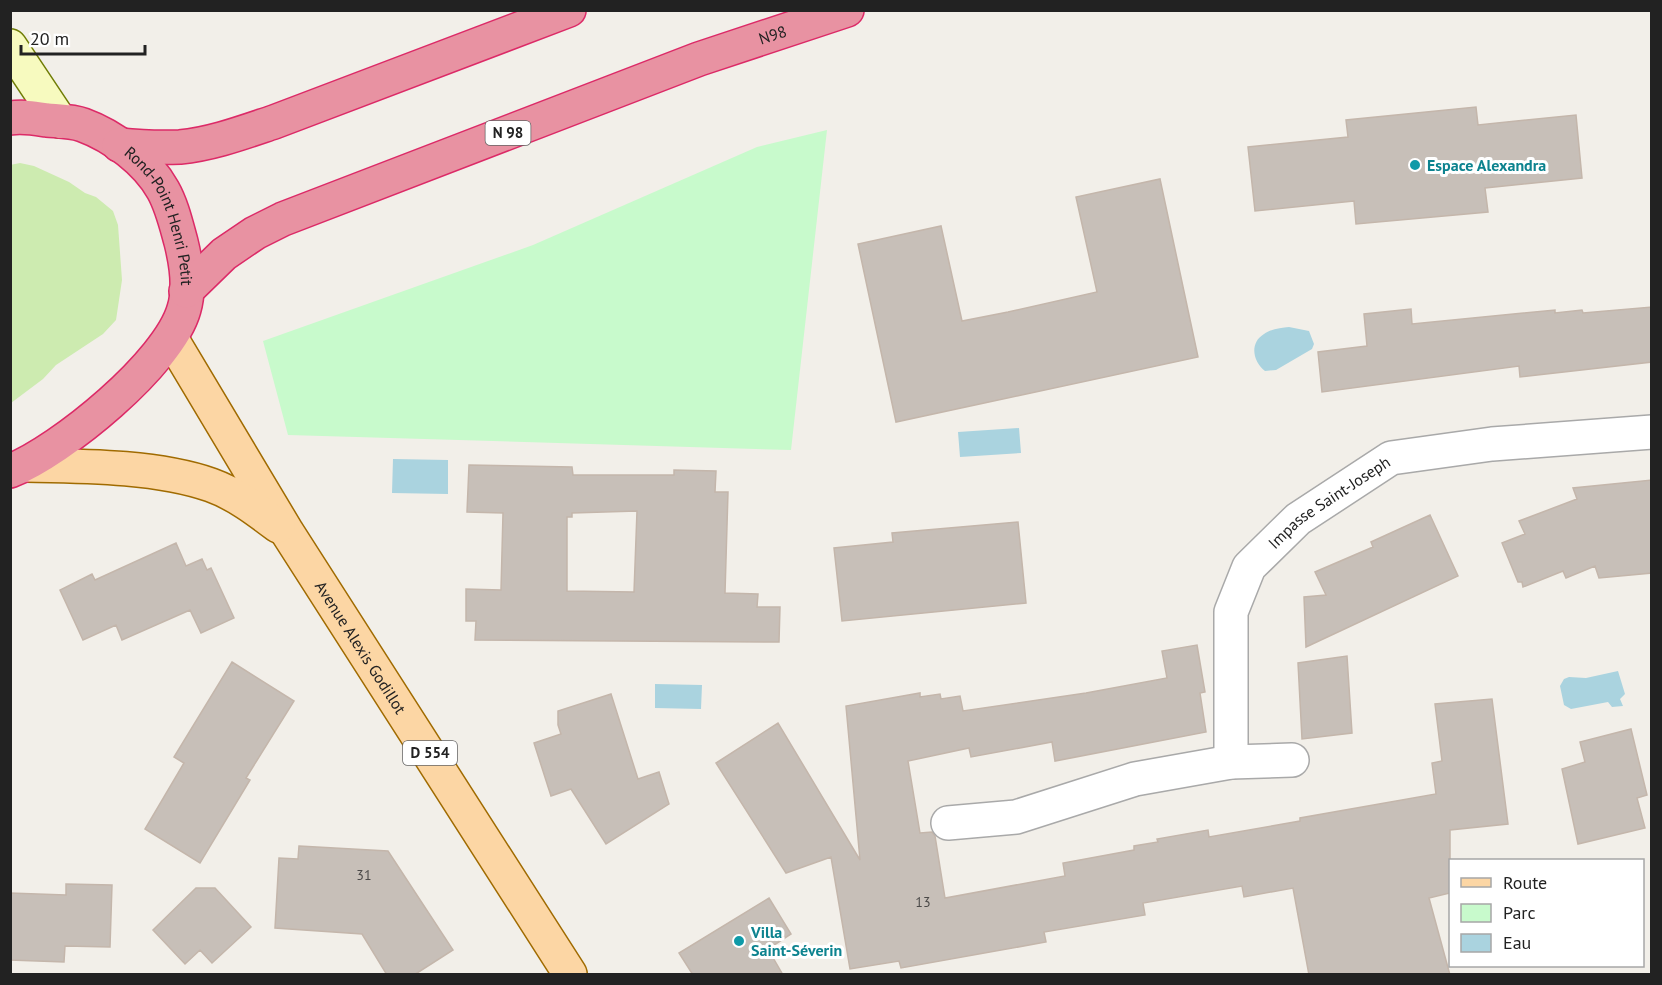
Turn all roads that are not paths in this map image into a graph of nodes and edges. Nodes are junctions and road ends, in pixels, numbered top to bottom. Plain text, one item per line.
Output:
1 (568, 10) edge
2 (847, 10) edge
3 (10, 46) edge
4 (10, 118) edge
5 (60, 121) junction
6 (119, 145) junction
7 (186, 291) junction
8 (171, 338) junction
9 (1652, 432) edge
10 (18, 468) edge
11 (287, 532) junction
12 (1292, 760) dead end
13 (1231, 762) junction
14 (948, 823) dead end
15 (570, 975) edge

1 - 6 highway
2 - 7 highway, N98 / N 98
3 - 5 street
4 - 5 highway, Rond-Point Henri Petit
5 - 6 highway, Rond-Point Henri Petit
6 - 7 highway, Rond-Point Henri Petit
7 - 8 highway, Rond-Point Henri Petit
8 - 10 highway, Rond-Point Henri Petit
8 - 11 main road, Avenue Alexis Godillot / D 554
9 - 13 street, Impasse Saint-Joseph
10 - 11 main road, Avenue Alexis Godillot / D 554
11 - 15 main road, Avenue Alexis Godillot / D 554
12 - 13 street
13 - 14 street

